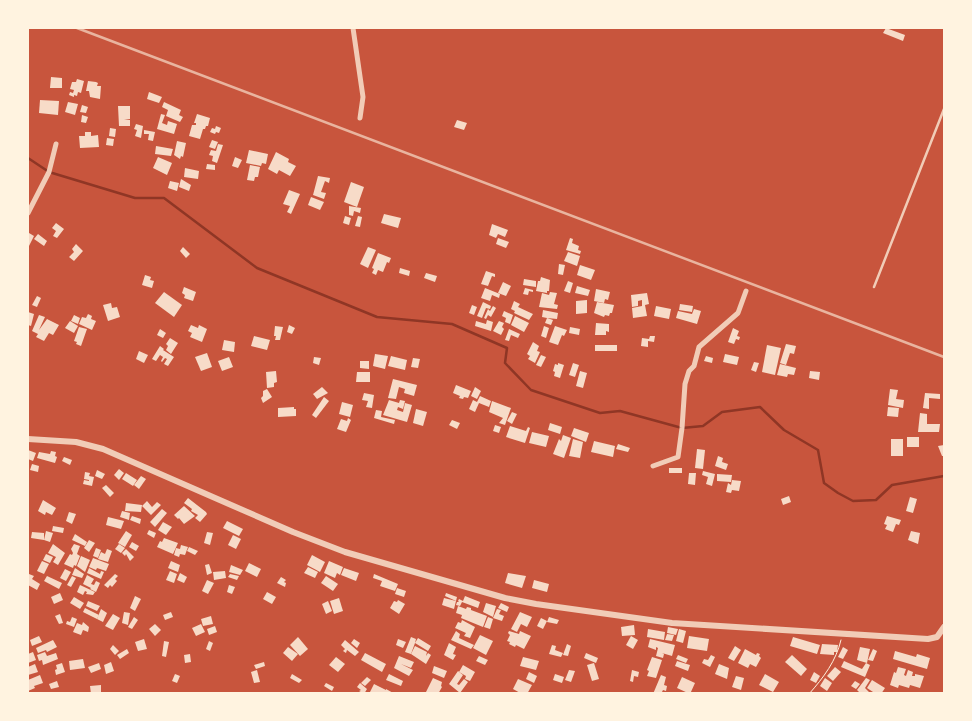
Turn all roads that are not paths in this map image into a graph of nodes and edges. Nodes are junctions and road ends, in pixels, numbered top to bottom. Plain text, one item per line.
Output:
1 (353, 28) edge
2 (944, 109) edge
3 (360, 118) dead end
4 (56, 144) dead end
5 (28, 213) edge
6 (874, 287) dead end
7 (746, 291) dead end
8 (28, 440) edge
9 (653, 466) dead end
10 (944, 627) edge

1 - 3 street
2 - 6 lane
4 - 5 street
7 - 9 street
8 - 10 street

